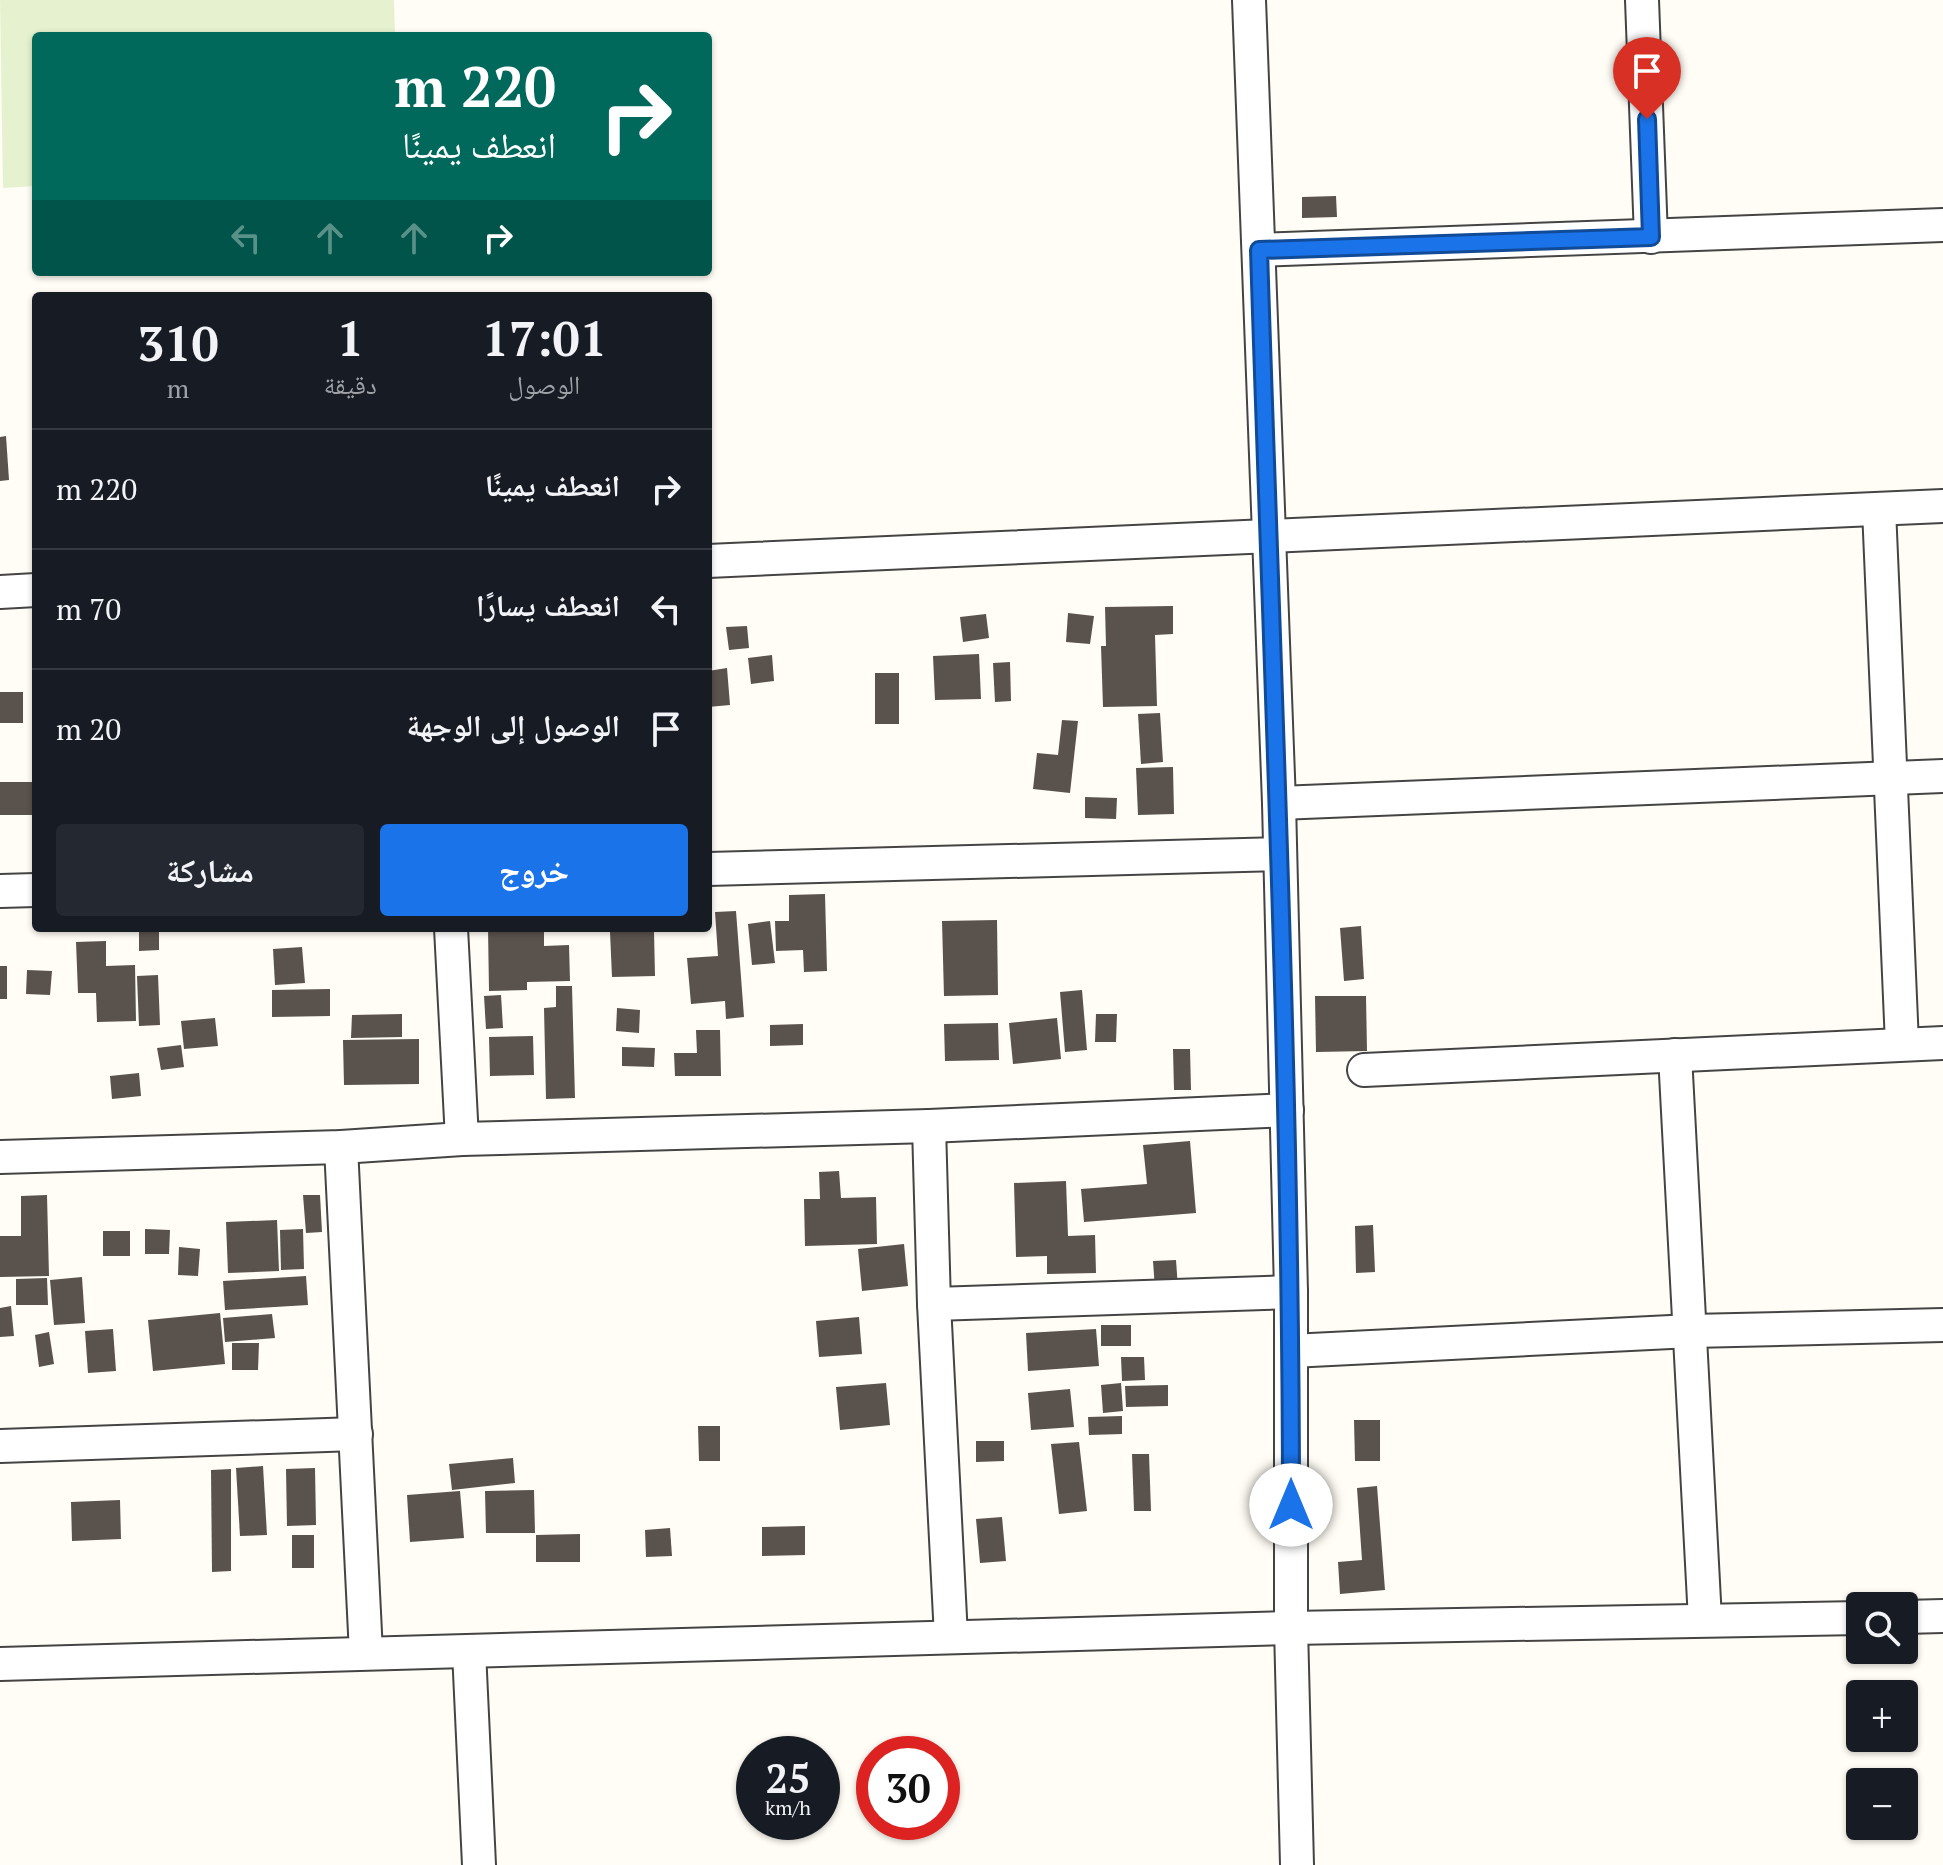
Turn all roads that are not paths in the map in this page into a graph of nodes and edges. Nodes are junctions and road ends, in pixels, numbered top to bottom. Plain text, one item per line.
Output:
1 (1249, 0) edge
2 (1642, 0) edge
3 (1943, 225) edge
4 (1651, 237) junction
5 (1259, 250) junction
6 (1943, 506) edge
7 (1879, 509) junction
8 (1268, 538) junction
9 (712, 561) edge
10 (32, 590) edge
11 (0, 592) edge
12 (1943, 776) edge
13 (1891, 777) junction
14 (1279, 803) junction
15 (1279, 854) junction
16 (712, 869) edge
17 (32, 890) edge
18 (0, 891) edge
19 (451, 932) edge
20 (1943, 1043) edge
21 (1902, 1044) junction
22 (1675, 1055) junction
23 (1364, 1070) dead end
24 (1287, 1110) junction
25 (929, 1126) junction
26 (462, 1139) junction
27 (341, 1147) junction
28 (0, 1157) edge
29 (1291, 1292) junction
30 (934, 1304) junction
31 (1943, 1325) edge
32 (1691, 1331) junction
33 (1291, 1351) junction
34 (356, 1434) junction
35 (0, 1446) edge
36 (1943, 1616) edge
37 (1918, 1617) edge
38 (1846, 1618) edge
39 (1705, 1620) junction
40 (1291, 1628) junction
41 (951, 1637) junction
42 (469, 1651) junction
43 (366, 1653) junction
44 (0, 1664) edge
45 (479, 1865) edge
46 (1297, 1865) edge

1 - 5 street
2 - 4 street
3 - 4 street
4 - 5 street
5 - 8 street
6 - 7 street
7 - 8 street
7 - 13 street
8 - 9 street
8 - 14 street
10 - 11 street
12 - 13 street
13 - 14 street
13 - 21 street
14 - 15 street
15 - 16 street
15 - 24 street
17 - 18 street
19 - 26 street
20 - 21 street
21 - 22 street
22 - 23 street
22 - 32 street
24 - 25 street
24 - 29 street
25 - 26 street
25 - 30 street
26 - 27 street
27 - 28 street
27 - 34 street
29 - 30 street
29 - 33 street
30 - 41 street
31 - 32 street
32 - 33 street
32 - 39 street
33 - 40 street
34 - 35 street
34 - 43 street
36 - 37 street
38 - 39 street
39 - 40 street
40 - 41 street
40 - 46 street
41 - 42 street
42 - 43 street
42 - 45 street
43 - 44 street

